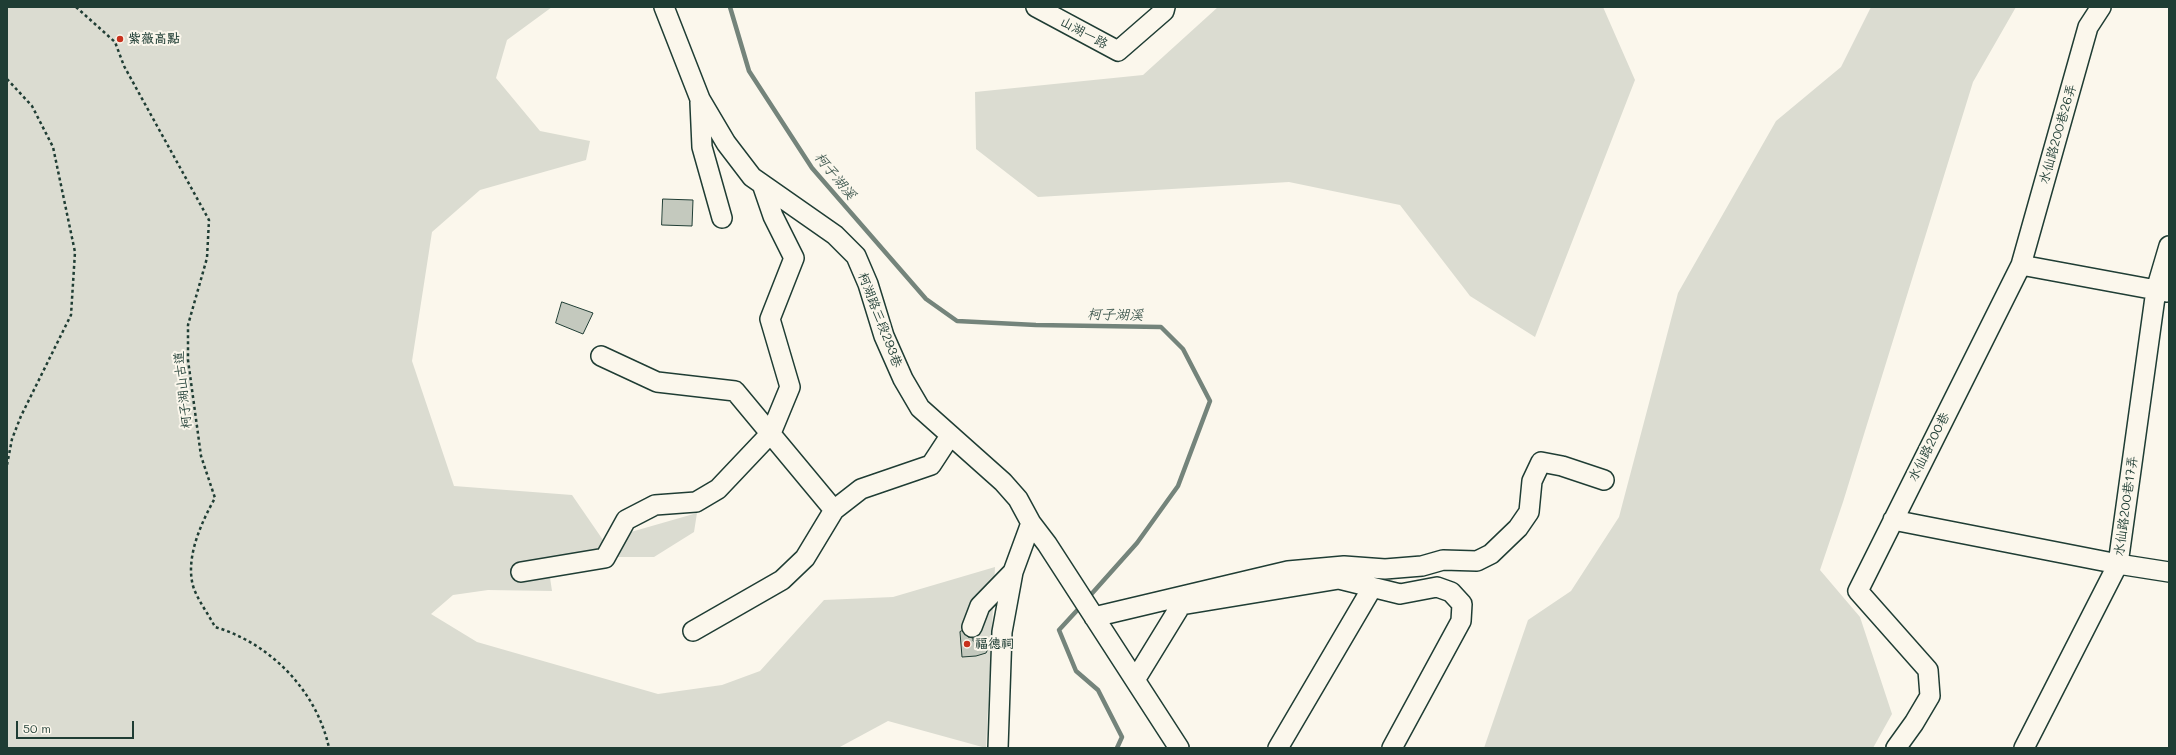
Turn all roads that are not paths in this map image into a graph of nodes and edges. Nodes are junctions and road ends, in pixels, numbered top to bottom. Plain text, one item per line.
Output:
1 (664, 7) edge
2 (1036, 7) edge
3 (1165, 7) edge
4 (2101, 7) edge
5 (700, 99) junction
6 (762, 184) junction
7 (722, 218) dead end
8 (2169, 246) edge
9 (2021, 265) junction
10 (2163, 291) edge
11 (601, 356) dead end
12 (771, 434) junction
13 (950, 436) junction
14 (1604, 480) dead end
15 (834, 510) junction
16 (1893, 520) junction
17 (1031, 523) junction
18 (2118, 564) junction
19 (521, 572) dead end
20 (1013, 572) junction
21 (2169, 572) edge
22 (1372, 588) junction
23 (1094, 617) junction
24 (972, 627) dead end
25 (693, 631) dead end
26 (1135, 680) junction
27 (998, 748) edge
28 (1179, 748) edge
29 (1278, 748) edge
30 (1392, 748) edge
31 (1896, 748) edge
32 (2024, 748) edge

1 - 5 street, 柯湖路三段293巷
2 - 3 street, 山湖一路
4 - 9 street, 水仙路200巷26弄
5 - 6 street, 柯湖路三段293巷
5 - 7 street
6 - 12 street
6 - 13 street, 柯湖路三段293巷
8 - 10 street
9 - 10 street
9 - 16 street, 水仙路200巷
10 - 18 street, 水仙路200巷17弄
11 - 12 street
12 - 15 street
12 - 19 street
13 - 15 street
13 - 17 street, 柯湖路三段293巷
14 - 23 street
15 - 25 street
16 - 18 street
16 - 31 street, 水仙路200巷
17 - 20 street
17 - 23 street, 柯湖路三段293巷
18 - 21 street
18 - 32 street, 水仙路200巷17弄
20 - 24 street
20 - 27 street
22 - 26 street
22 - 29 street
22 - 30 street
23 - 26 street, 柯湖路三段293巷
26 - 28 street, 柯湖路三段293巷

